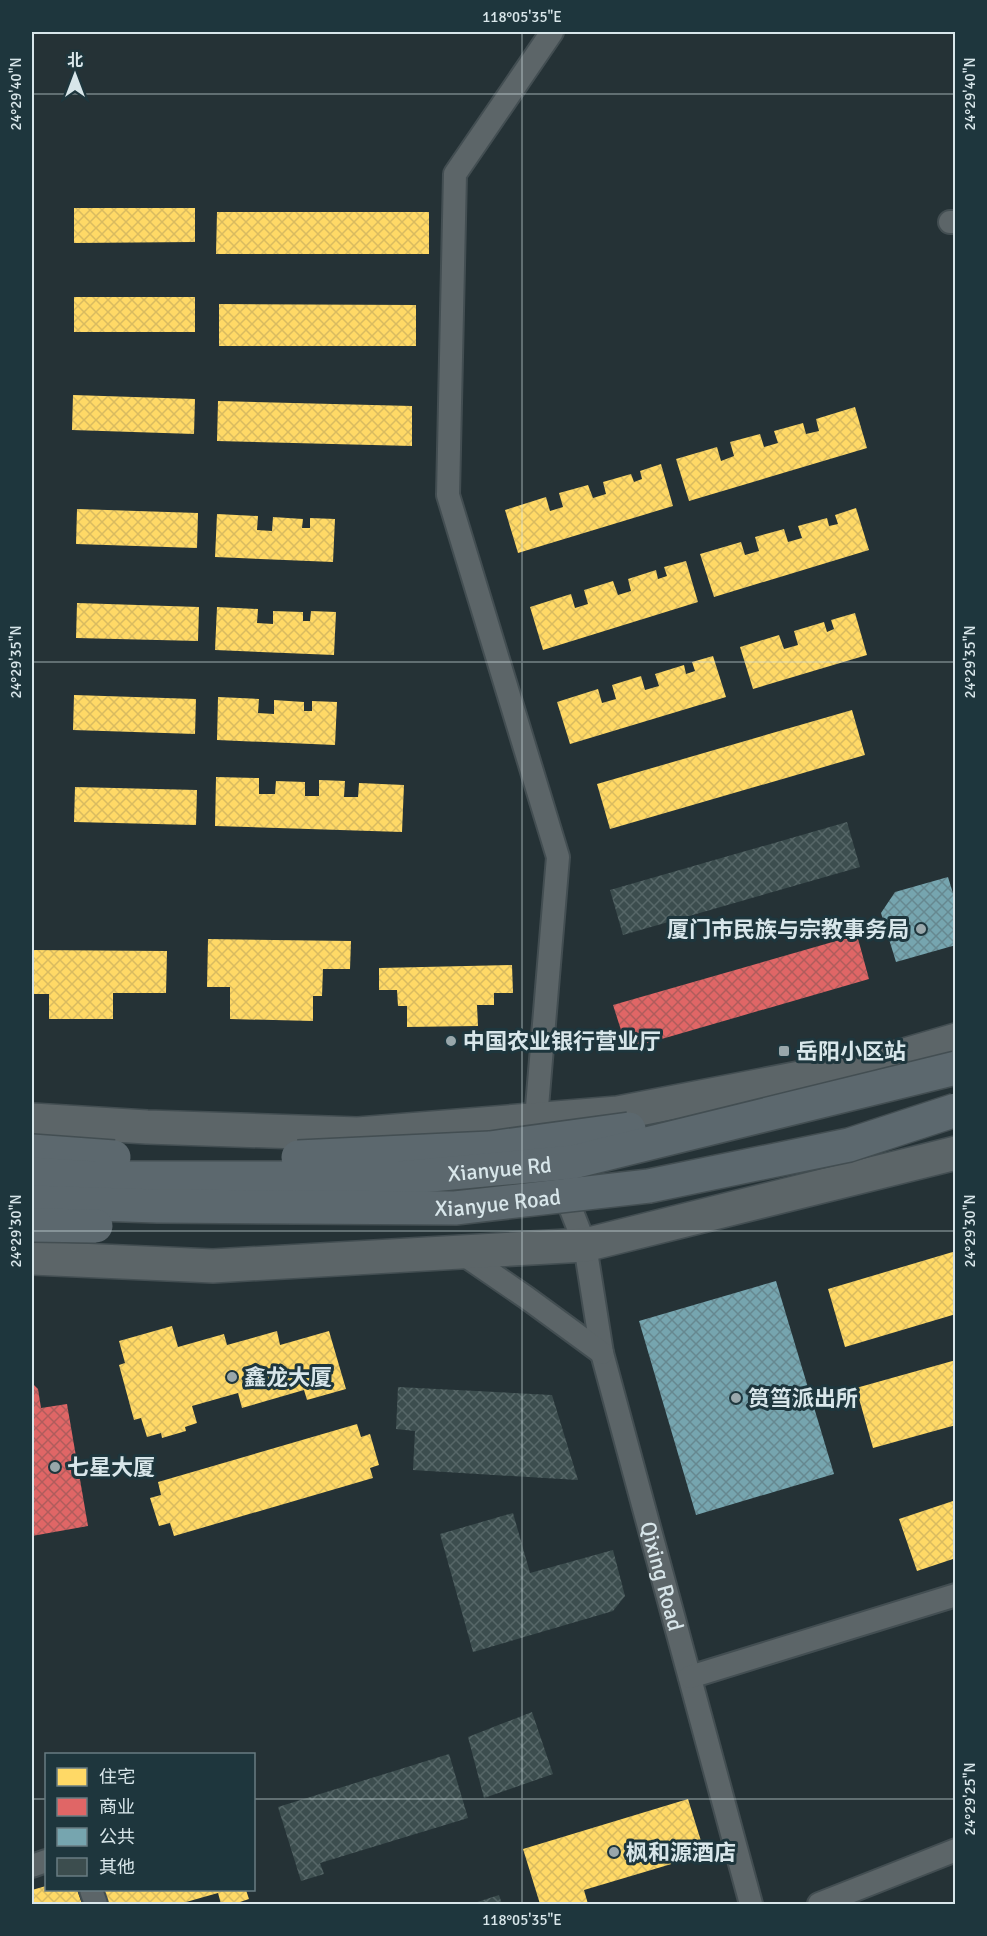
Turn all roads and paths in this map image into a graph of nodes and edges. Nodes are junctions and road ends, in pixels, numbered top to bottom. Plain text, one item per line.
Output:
1 (552, 32) edge
2 (956, 1040) edge
3 (956, 1068) edge
4 (956, 1110) edge
5 (768, 1114) junction
6 (536, 1119) junction
7 (32, 1120) edge
8 (32, 1151) edge
9 (956, 1153) edge
10 (32, 1174) edge
11 (32, 1202) edge
12 (455, 1208) junction
13 (32, 1225) edge
14 (585, 1245) junction
15 (459, 1252) junction
16 (32, 1258) edge
17 (602, 1353) junction
18 (956, 1595) edge
19 (690, 1677) junction
20 (956, 1850) edge
21 (751, 1905) edge
22 (819, 1905) edge

1 - 6 street
2 - 6 main road
3 - 5 highway, Xianyue Rd, bridge
4 - 12 highway, Xianyue Road, bridge
5 - 8 highway, bridge
5 - 10 highway, Xianyue Rd, bridge
6 - 7 main road
6 - 14 street, Qixing Road
9 - 14 main road
11 - 12 highway, Xianyue Road, bridge
12 - 13 highway, bridge
14 - 15 main road
14 - 17 street, Qixing Road
15 - 16 main road
15 - 17 street
17 - 19 street, Qixing Road
18 - 19 street
19 - 21 street, Qixing Road
20 - 22 street

